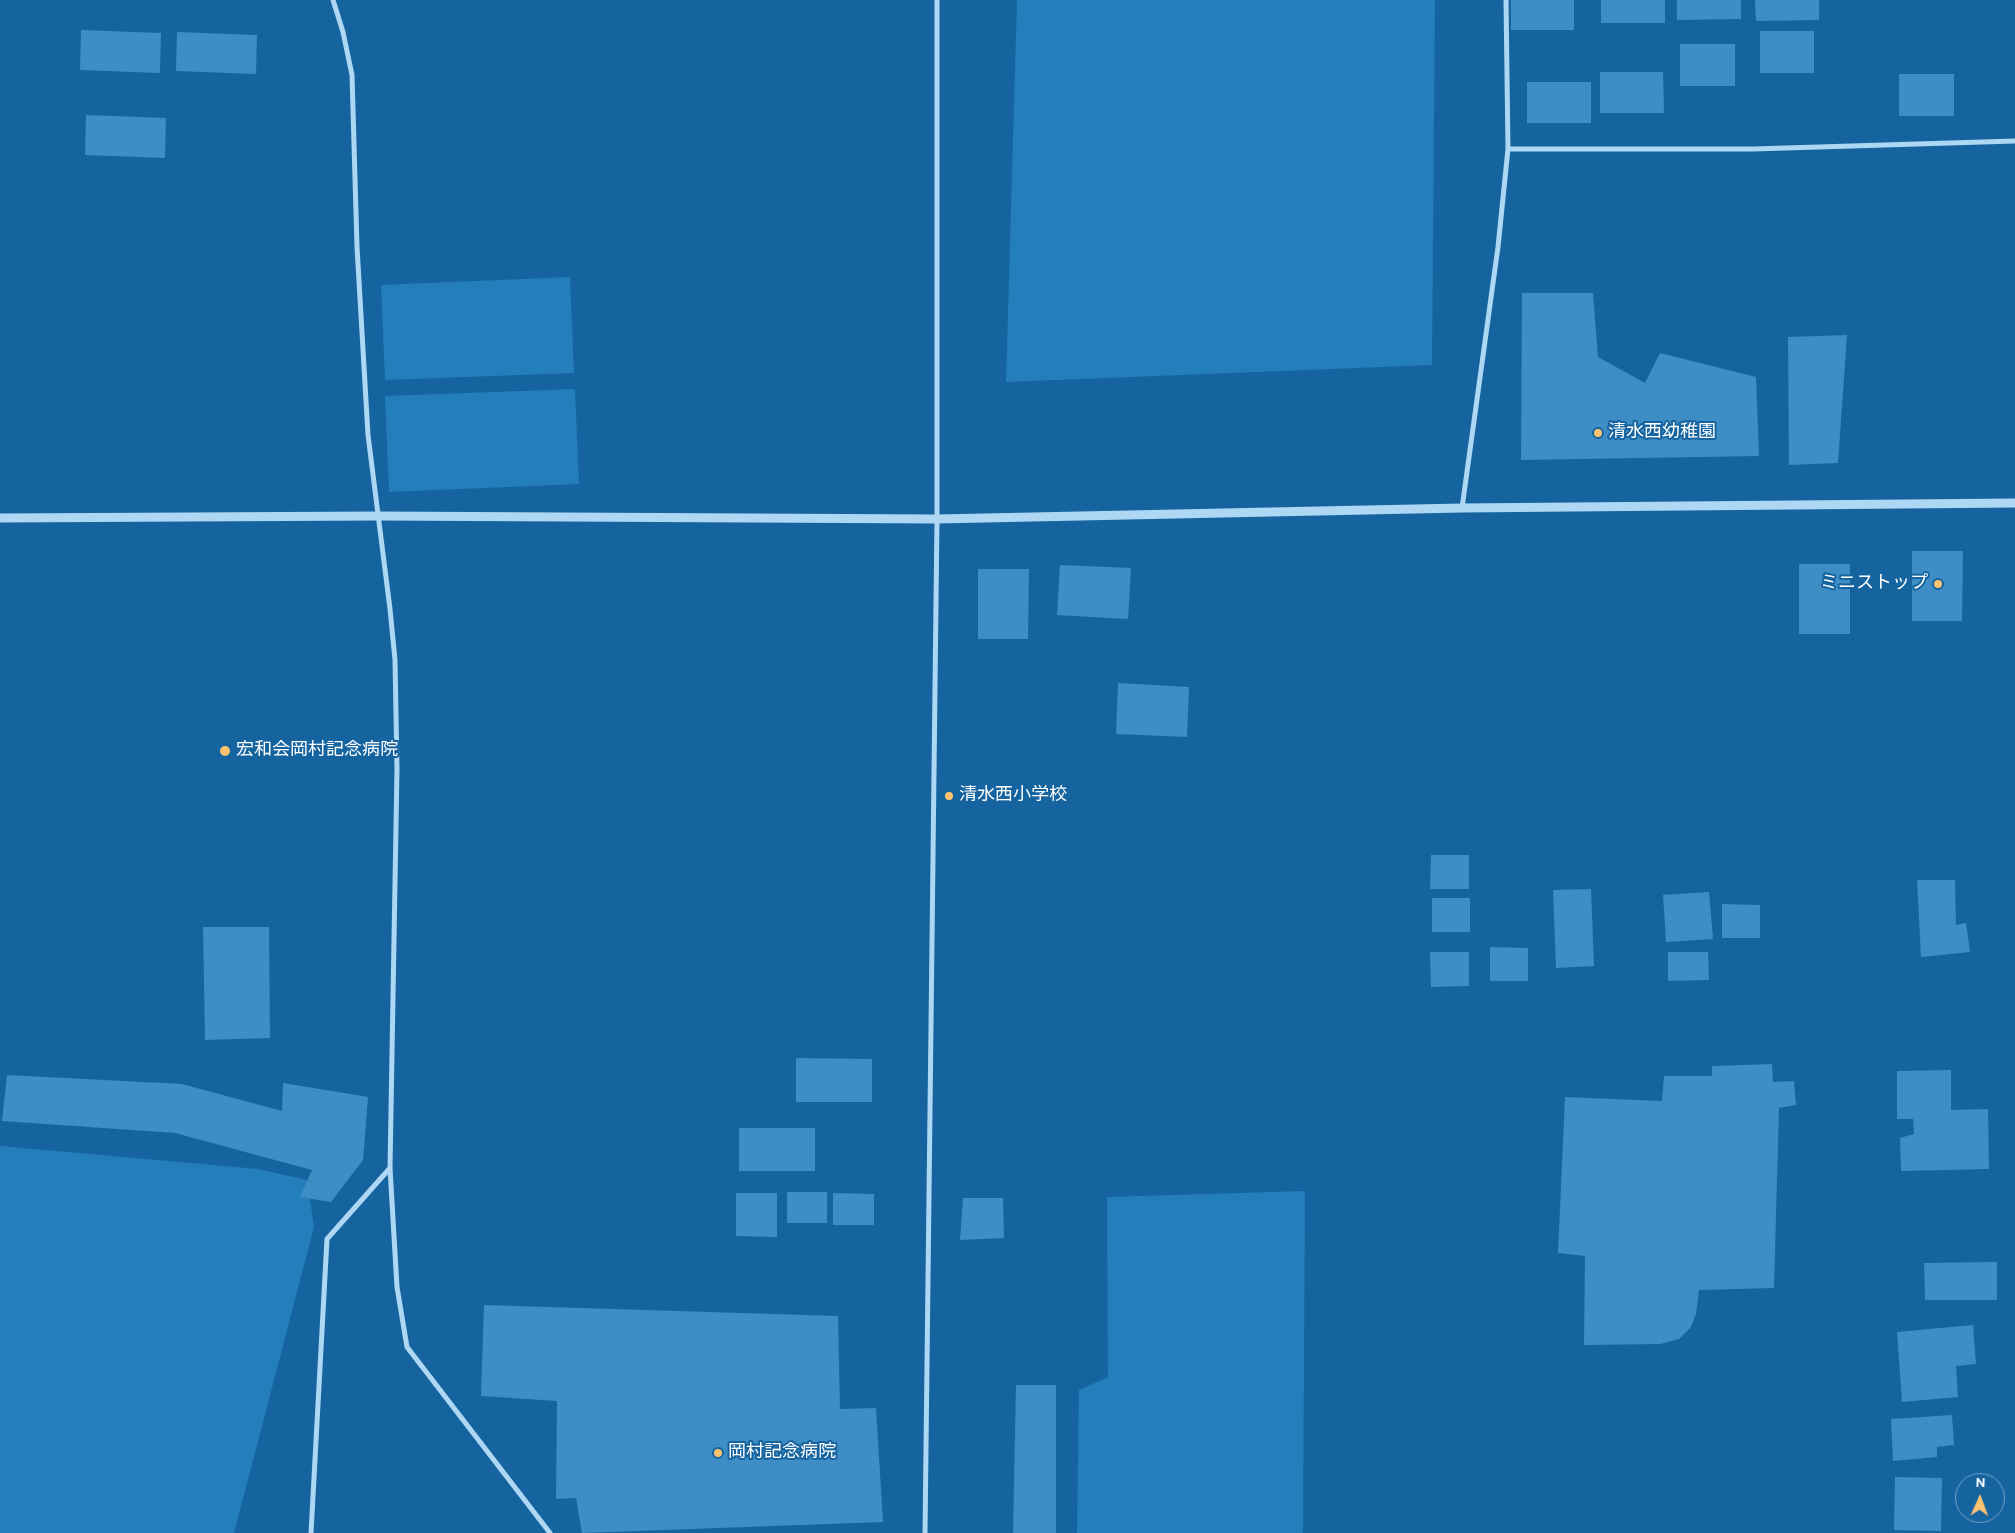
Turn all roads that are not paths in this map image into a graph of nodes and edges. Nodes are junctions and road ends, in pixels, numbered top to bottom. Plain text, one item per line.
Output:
1 (332, 0) edge
2 (937, 0) edge
3 (1506, 0) edge
4 (2015, 141) edge
5 (1508, 149) junction
6 (2015, 503) edge
7 (1462, 508) junction
8 (378, 516) junction
9 (0, 518) edge
10 (938, 518) junction
11 (390, 1168) junction
12 (311, 1533) edge
13 (550, 1533) edge
14 (925, 1533) edge

1 - 8 street
2 - 10 street
3 - 5 street
4 - 5 street
5 - 7 street
6 - 7 street
7 - 10 street
8 - 9 street
8 - 10 street
8 - 11 street
10 - 14 street
11 - 12 street
11 - 13 street

